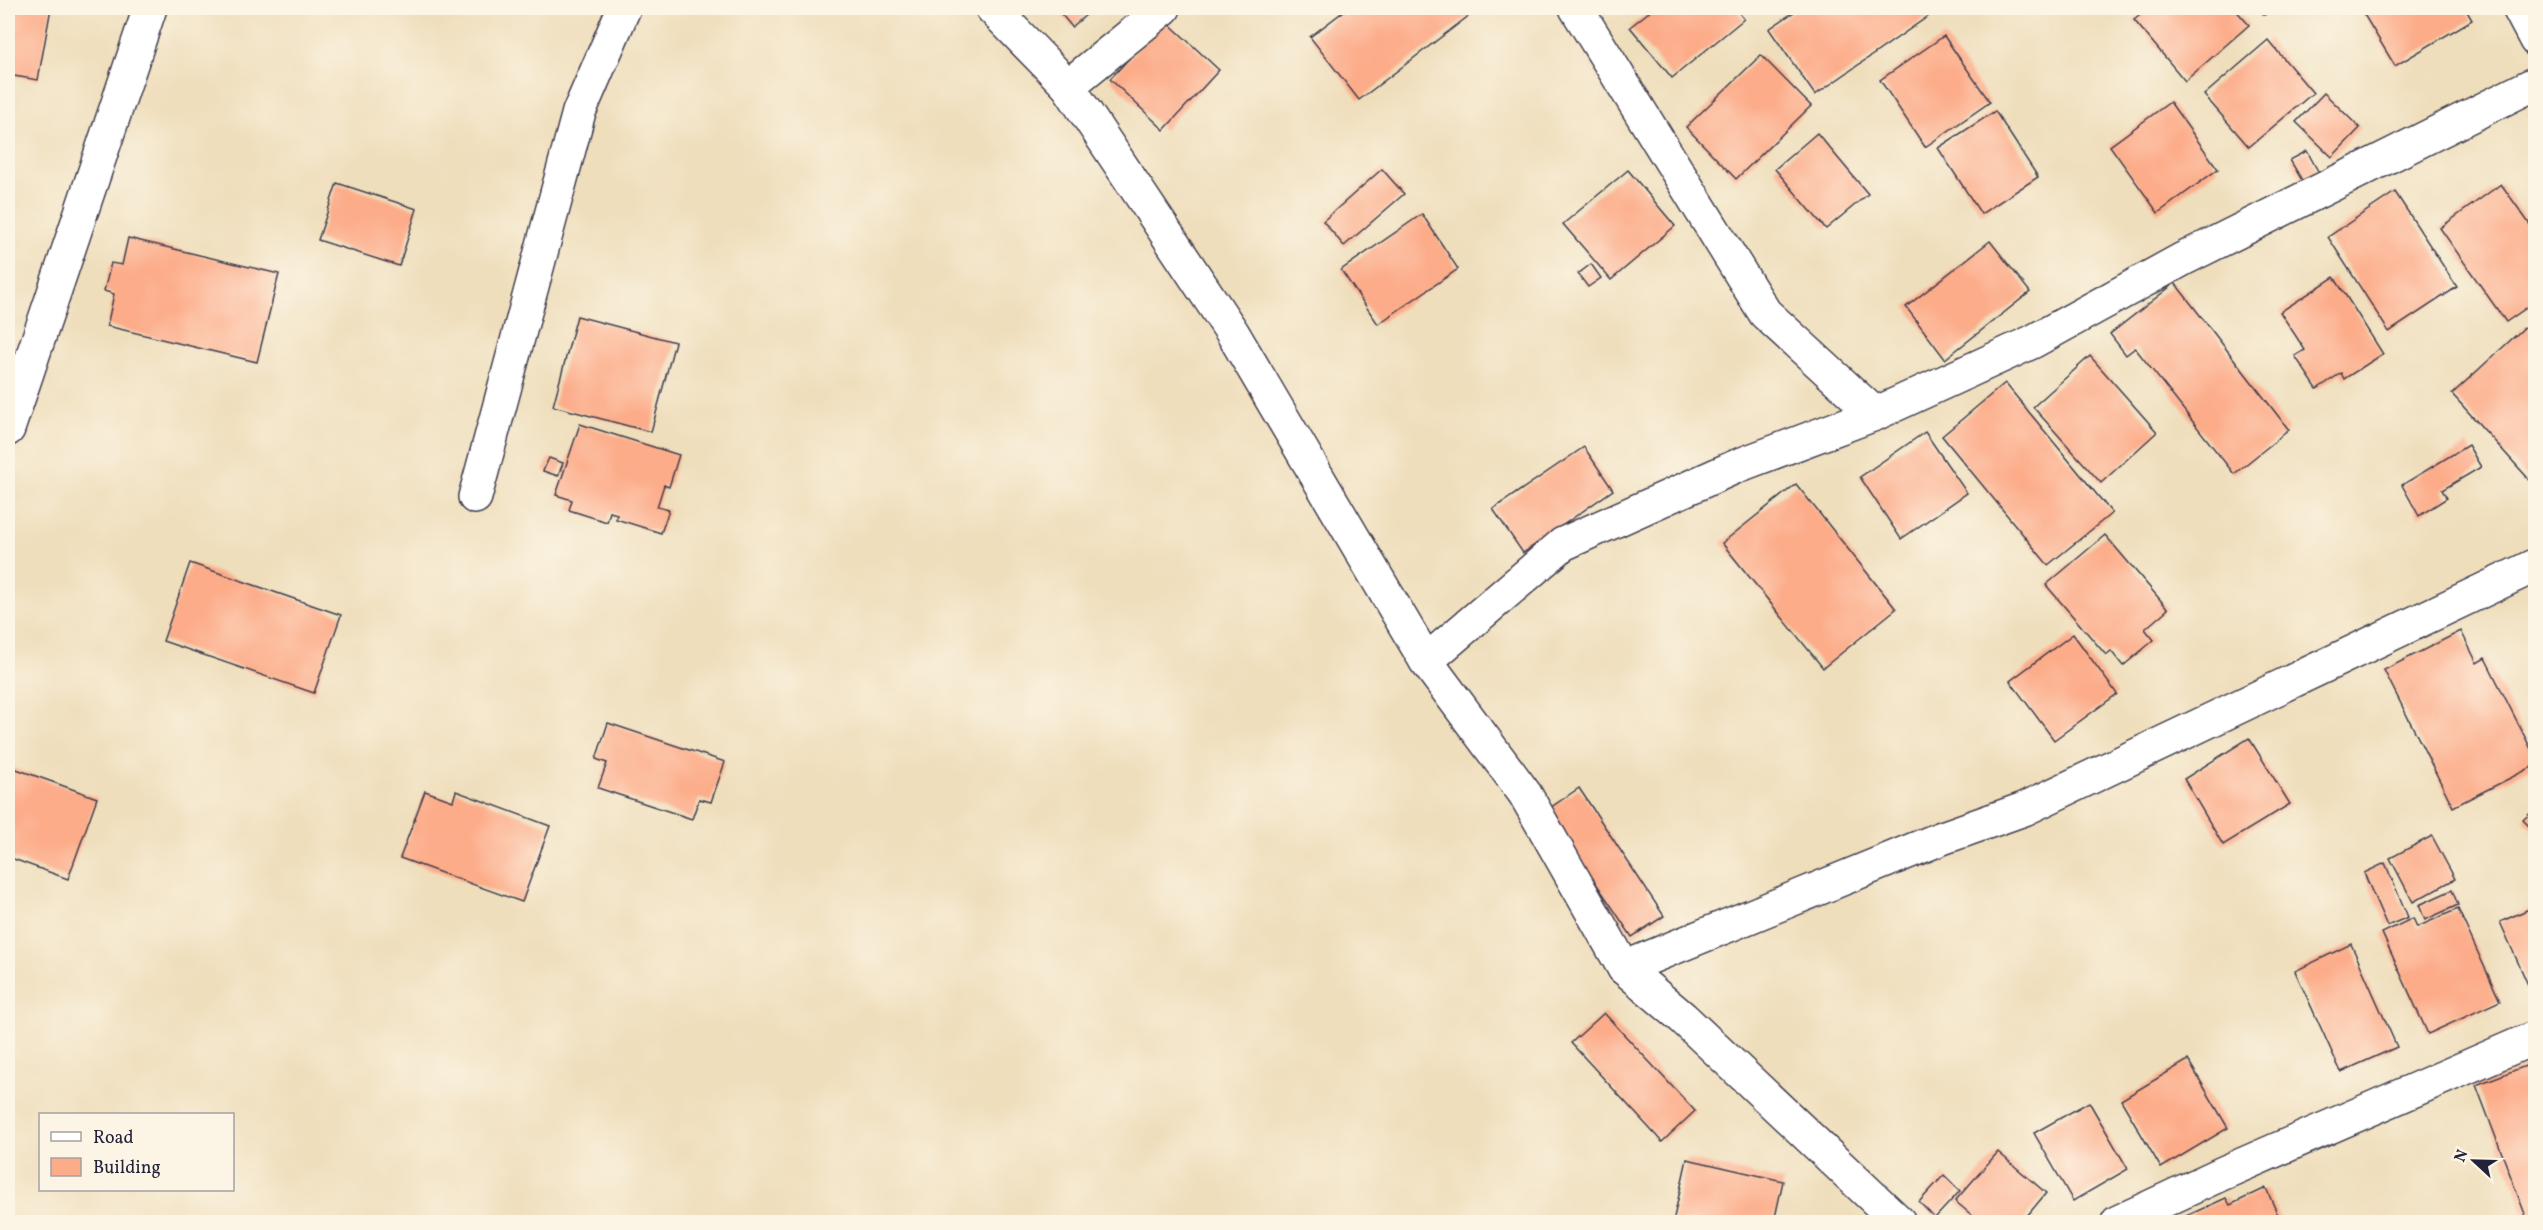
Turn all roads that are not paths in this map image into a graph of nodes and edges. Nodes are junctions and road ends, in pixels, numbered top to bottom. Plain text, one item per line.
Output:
1 (150, 8) edge
2 (624, 8) edge
3 (992, 8) edge
4 (1164, 8) edge
5 (1576, 8) edge
6 (2519, 8) edge
7 (2535, 40) edge
8 (2535, 83) edge
9 (1068, 87) junction
10 (1875, 414) junction
11 (8, 429) edge
12 (475, 497) dead end
13 (2535, 565) edge
14 (1426, 661) junction
15 (1624, 968) junction
16 (2535, 1037) edge
17 (1898, 1222) edge
18 (2118, 1222) edge

1 - 11 street
2 - 12 street
3 - 9 street
4 - 9 street
5 - 10 street
6 - 7 street
8 - 10 street
9 - 14 street
10 - 14 street
13 - 15 street
14 - 15 street
15 - 17 street
16 - 18 street

